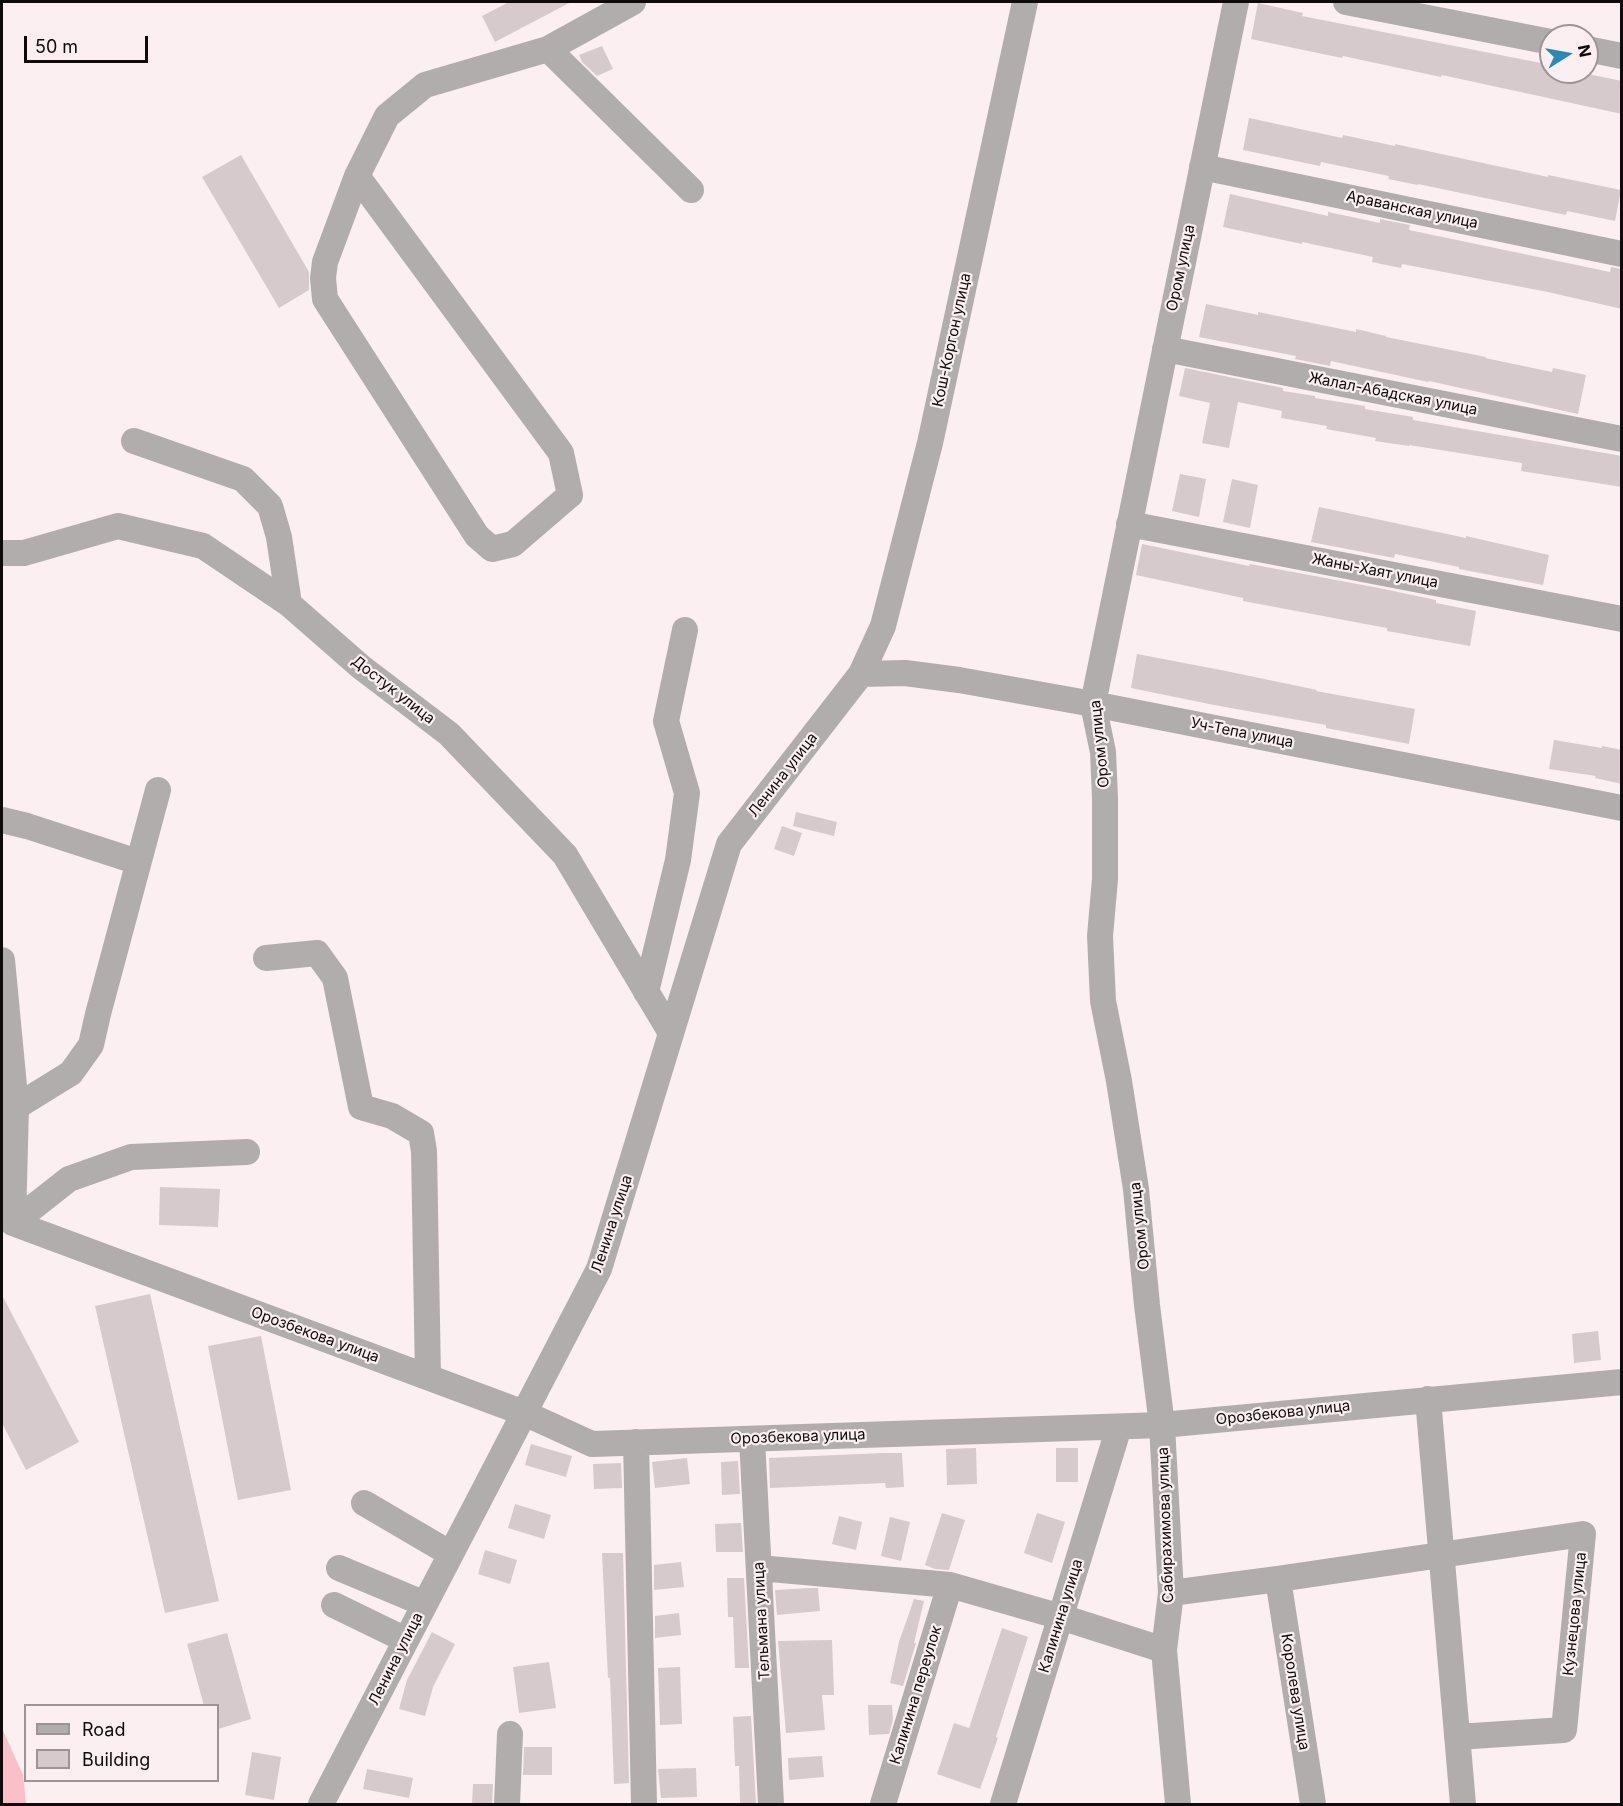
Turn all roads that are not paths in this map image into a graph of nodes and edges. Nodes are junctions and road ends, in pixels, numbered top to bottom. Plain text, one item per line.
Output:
1 (633, 2) edge
2 (1025, 2) edge
3 (1236, 2) edge
4 (1346, 2) edge
5 (1539, 40) edge
6 (548, 49) junction
7 (1599, 51) edge
8 (1622, 56) edge
9 (1202, 167) junction
10 (357, 176) junction
11 (691, 190) dead end
12 (1622, 254) edge
13 (1165, 349) junction
14 (1622, 439) edge
15 (134, 441) dead end
16 (1129, 524) junction
17 (2, 553) edge
18 (289, 604) junction
19 (1622, 619) edge
20 (685, 630) dead end
21 (861, 674) junction
22 (1093, 704) junction
23 (158, 790) dead end
24 (1622, 808) edge
25 (2, 820) edge
26 (138, 862) junction
27 (266, 958) dead end
28 (2, 960) edge
29 (646, 992) junction
30 (671, 1033) junction
31 (16, 1107) junction
32 (247, 1152) dead end
33 (13, 1223) junction
34 (428, 1377) junction
35 (1622, 1382) edge
36 (1428, 1399) junction
37 (524, 1413) junction
38 (1162, 1425) junction
39 (1119, 1426) junction
40 (752, 1438) junction
41 (636, 1442) junction
42 (364, 1503) dead end
43 (451, 1554) junction
44 (1441, 1554) junction
45 (339, 1568) dead end
46 (759, 1568) junction
47 (1278, 1579) junction
48 (950, 1585) junction
49 (1171, 1593) junction
50 (425, 1604) junction
51 (334, 1605) dead end
52 (1061, 1617) junction
53 (406, 1640) junction
54 (1164, 1650) junction
55 (510, 1734) dead end
56 (1457, 1737) junction
57 (321, 1804) edge
58 (507, 1804) edge
59 (644, 1804) edge
60 (771, 1804) edge
61 (883, 1804) edge
62 (1003, 1804) edge
63 (1178, 1804) edge
64 (1313, 1804) edge
65 (1463, 1804) edge

1 - 6 street
2 - 21 street, Кош-Коргон улица
3 - 9 street, Ором улица
4 - 5 street
6 - 10 street
6 - 11 street
7 - 8 street
9 - 12 street, Араванская улица
9 - 13 street, Ором улица
10 - 10 street
13 - 14 street, Жалал-Абадская улица
13 - 16 street, Ором улица
15 - 18 street
16 - 19 street, Жаны-Хаят улица
16 - 22 street, Ором улица
17 - 18 street, Достук улица
18 - 29 street, Достук улица
20 - 29 street
21 - 22 street, Уч-Тепа улица
21 - 30 street, Ленина улица
22 - 24 street, Уч-Тепа улица
22 - 38 street, Ором улица
23 - 26 street
25 - 26 street
26 - 31 street
27 - 34 street
28 - 31 street
29 - 30 street, Достук улица
30 - 37 street, Ленина улица
31 - 33 street
32 - 33 street
33 - 34 street, Орозбекова улица
34 - 37 street, Орозбекова улица
35 - 36 street, Орозбекова улица
36 - 38 street, Орозбекова улица
36 - 44 street
37 - 41 street, Орозбекова улица
37 - 43 street, Ленина улица
38 - 39 street, Орозбекова улица
38 - 49 street, Сабирахимова улица
39 - 40 street, Орозбекова улица
39 - 52 street, Калинина улица
40 - 41 street, Орозбекова улица
40 - 46 street, Тельмана улица
41 - 59 street
42 - 43 street
43 - 50 street, Ленина улица
44 - 47 street, Кузнецова улица
44 - 56 street
44 - 56 street, Кузнецова улица
45 - 50 street
46 - 48 street
46 - 60 street, Тельмана улица
47 - 49 street, Кузнецова улица
47 - 64 street, Королева улица
48 - 52 street
48 - 61 street, Калинина переулок
49 - 54 street, Сабирахимова улица
50 - 53 street, Ленина улица
51 - 53 street
52 - 54 street
52 - 62 street, Калинина улица
53 - 57 street, Ленина улица
54 - 63 street, Сабирахимова улица
55 - 58 street
56 - 65 street

